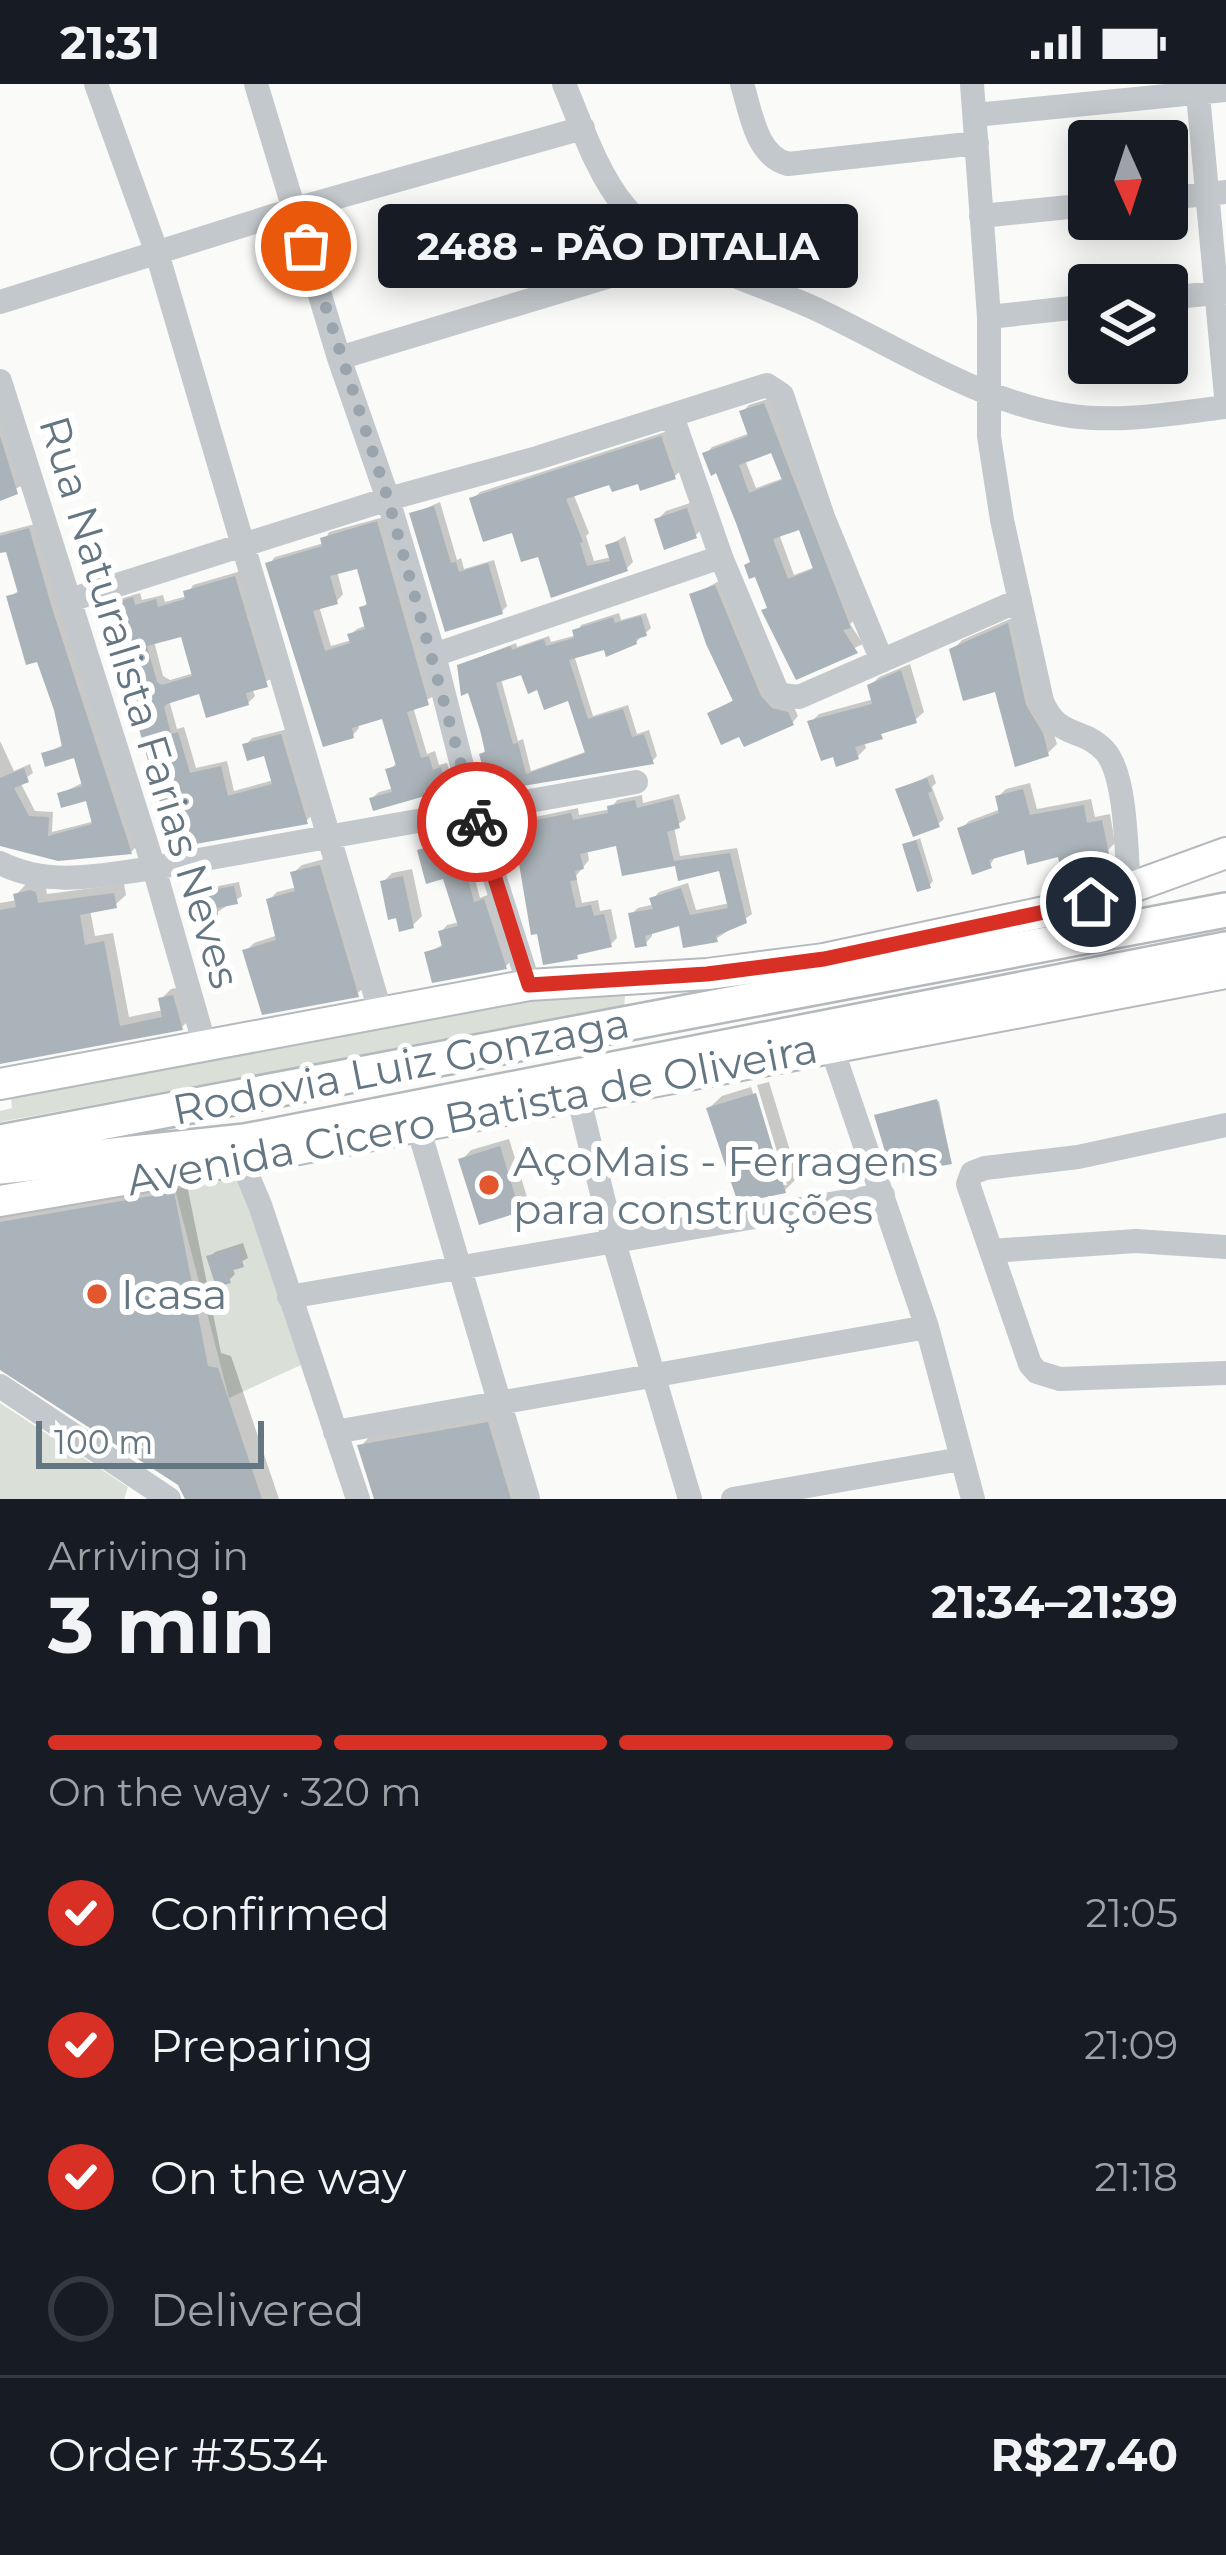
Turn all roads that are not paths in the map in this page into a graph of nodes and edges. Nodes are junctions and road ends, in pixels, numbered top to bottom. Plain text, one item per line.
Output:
1 (97, 84) edge
2 (256, 84) edge
3 (564, 84) edge
4 (742, 84) edge
5 (972, 84) edge
6 (1198, 88) edge
7 (1226, 90) edge
8 (975, 115) junction
9 (583, 128) junction
10 (977, 143) junction
11 (1217, 193) edge
12 (1068, 208) edge
13 (295, 209) junction
14 (981, 216) junction
15 (157, 253) junction
16 (686, 253) junction
17 (1222, 292) edge
18 (1188, 296) edge
19 (0, 302) edge
20 (1068, 309) edge
21 (989, 317) junction
22 (339, 358) junction
23 (0, 381) edge
24 (988, 392) junction
25 (1226, 396) edge
26 (1226, 406) edge
27 (671, 416) junction
28 (388, 499) junction
29 (244, 547) junction
30 (721, 557) junction
31 (1020, 600) junction
32 (67, 602) junction
33 (434, 655) junction
34 (882, 662) junction
35 (635, 782) dead end
36 (474, 812) junction
37 (330, 838) junction
38 (1226, 853) edge
39 (0, 863) edge
40 (154, 868) junction
41 (1129, 888) junction
42 (1226, 910) edge
43 (1226, 950) edge
44 (1226, 973) edge
45 (529, 985) junction
46 (381, 1014) junction
47 (205, 1046) junction
48 (831, 1046) junction
49 (0, 1084) edge
50 (578, 1094) junction
51 (1226, 1124) edge
52 (418, 1127) junction
53 (0, 1142) edge
54 (241, 1160) junction
55 (0, 1167) edge
56 (884, 1195) junction
57 (0, 1201) edge
58 (613, 1239) junction
59 (1226, 1247) edge
60 (991, 1251) junction
61 (460, 1268) junction
62 (289, 1297) junction
63 (927, 1327) junction
64 (1226, 1373) edge
65 (654, 1375) junction
66 (0, 1386) edge
67 (500, 1401) junction
68 (335, 1432) junction
69 (961, 1459) junction
70 (169, 1499) edge
71 (358, 1499) edge
72 (528, 1499) edge
73 (690, 1499) edge
74 (733, 1499) edge
75 (973, 1499) edge

1 - 15 street
2 - 13 street
3 - 9 street
4 - 10 street
5 - 8 street
6 - 7 street
6 - 8 street
6 - 11 street
8 - 10 street
9 - 13 street
9 - 16 street
10 - 14 street
11 - 17 street
12 - 14 street
13 - 15 street
13 - 22 street
14 - 21 street
15 - 19 street
15 - 29 street
16 - 22 street
16 - 24 street
17 - 18 street
17 - 25 street
20 - 21 street
21 - 24 street
22 - 28 street
23 - 32 street, Rua Naturalista Farias Neves
24 - 26 street
24 - 31 street
27 - 28 street
27 - 30 street
27 - 34 street
28 - 29 street
28 - 33 street
29 - 32 street
29 - 37 street
30 - 33 street
30 - 34 street
31 - 34 street
31 - 41 street
32 - 40 street, Rua Naturalista Farias Neves
33 - 36 street
35 - 36 street
36 - 37 street
36 - 45 street
37 - 40 street
37 - 46 street
38 - 41 main road, Avenida Cicero Batista de Oliveira
39 - 40 street
40 - 47 street, Rua Naturalista Farias Neves
41 - 45 main road, Avenida Cicero Batista de Oliveira
42 - 53 highway, Rodovia Luiz Gonzaga
43 - 55 highway, Rodovia Luiz Gonzaga
44 - 48 main road, Avenida Cicero Batista de Oliveira
45 - 46 main road, Avenida Cicero Batista de Oliveira
46 - 47 main road, Avenida Cicero Batista de Oliveira
47 - 49 main road, Avenida Cicero Batista de Oliveira
48 - 50 main road, Avenida Cicero Batista de Oliveira
48 - 56 street
50 - 52 main road, Avenida Cicero Batista de Oliveira
50 - 58 street
51 - 60 street
52 - 54 main road, Avenida Cicero Batista de Oliveira
52 - 61 street
54 - 57 main road, Avenida Cicero Batista de Oliveira
54 - 62 street
56 - 58 street
56 - 63 street
58 - 61 street
58 - 65 street
59 - 60 street
60 - 64 street
61 - 62 street
61 - 67 street
62 - 68 street
63 - 65 street
63 - 69 street
65 - 67 street
65 - 73 street
66 - 70 street
67 - 68 street
67 - 72 street
68 - 71 street
69 - 74 street
69 - 75 street

